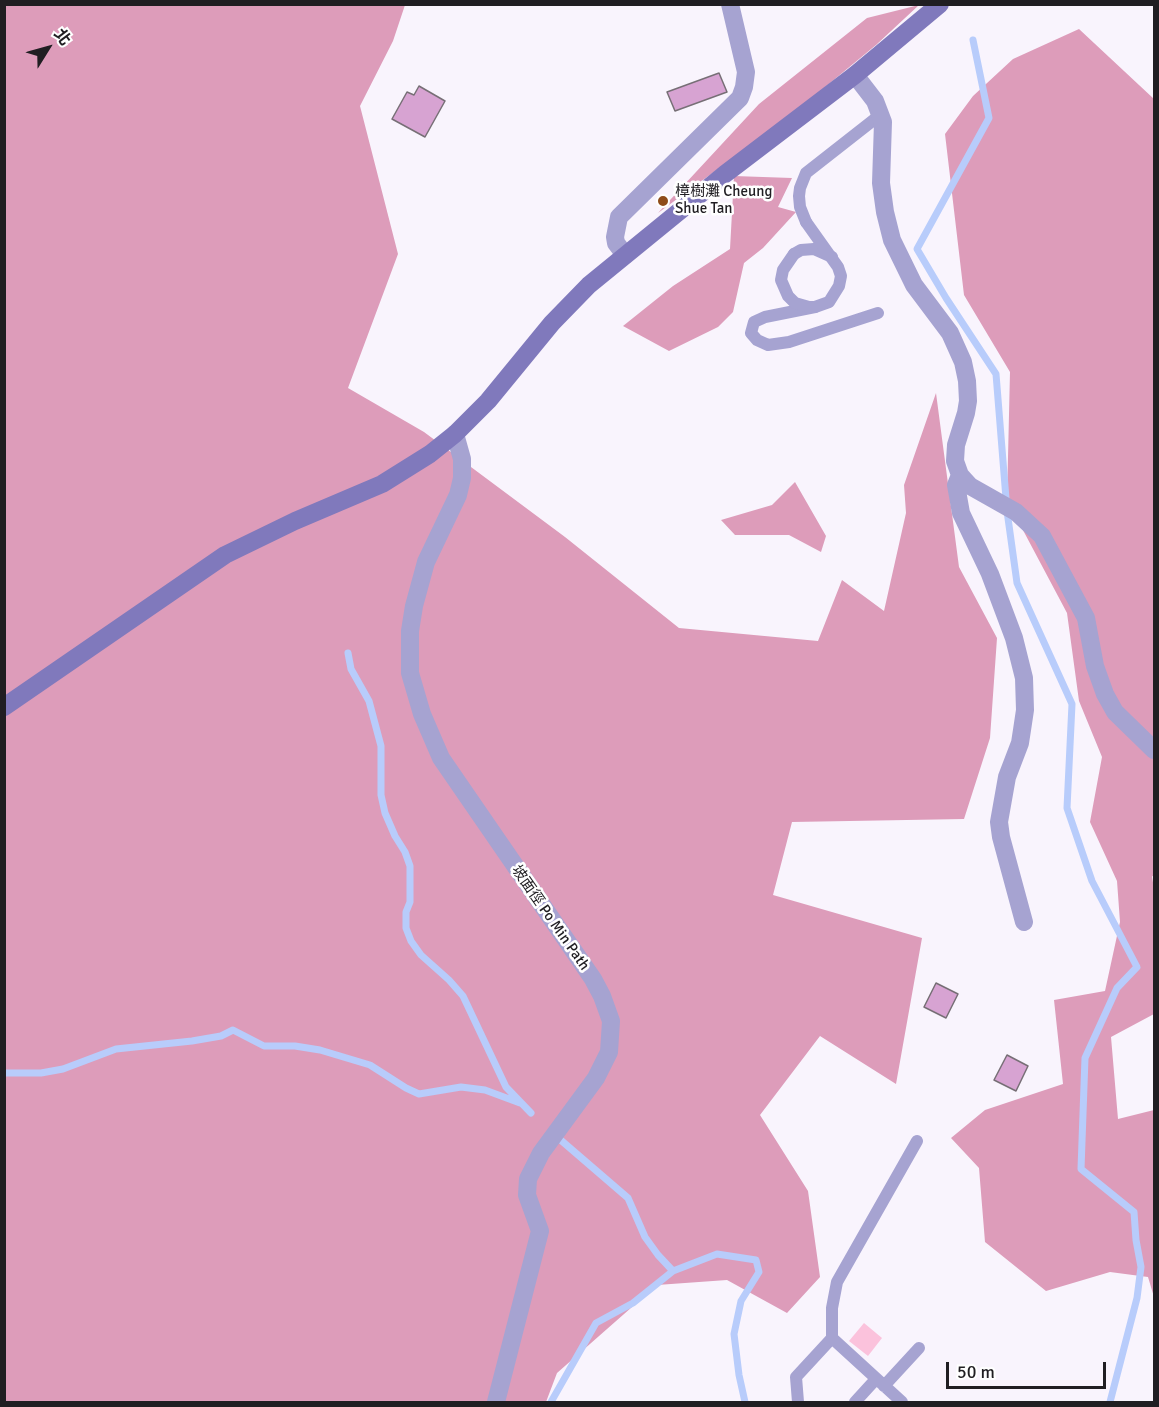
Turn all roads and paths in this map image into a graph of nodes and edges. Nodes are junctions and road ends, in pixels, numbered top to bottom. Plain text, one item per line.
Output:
1 (730, 4) edge
2 (940, 4) edge
3 (855, 75) junction
4 (880, 114) junction
5 (625, 255) junction
6 (878, 313) dead end
7 (455, 434) junction
8 (960, 475) junction
9 (4, 707) edge
10 (1155, 750) edge
11 (1024, 922) dead end
12 (917, 1141) dead end
13 (832, 1338) junction
14 (919, 1348) dead end
15 (880, 1382) junction
16 (496, 1402) edge
17 (798, 1402) edge
18 (855, 1402) edge
19 (902, 1402) edge

1 - 5 street
2 - 3 main road
3 - 4 street
3 - 5 main road
4 - 6 lane, bridge
4 - 8 street
5 - 7 main road
7 - 9 main road
7 - 16 street, 坡面徑 Po Min Path
8 - 10 street
8 - 11 street
12 - 13 lane
13 - 15 lane
13 - 17 lane
14 - 15 lane
15 - 18 lane
15 - 19 lane

